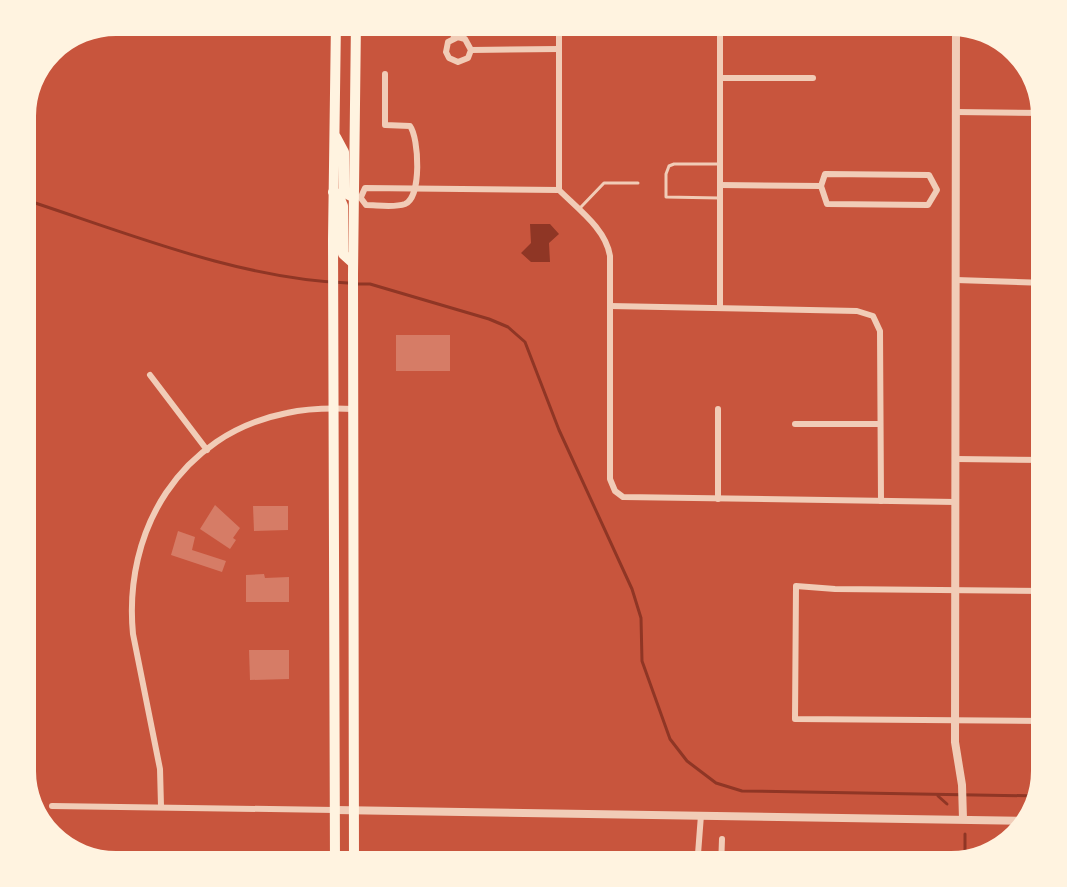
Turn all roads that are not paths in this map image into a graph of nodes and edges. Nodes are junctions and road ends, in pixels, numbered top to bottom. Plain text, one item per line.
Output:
1 (336, 34) edge
2 (356, 34) edge
3 (454, 34) edge
4 (559, 34) edge
5 (720, 34) edge
6 (956, 35) edge
7 (454, 38) junction
8 (559, 49) junction
9 (471, 50) junction
10 (385, 74) dead end
11 (720, 78) junction
12 (813, 78) dead end
13 (956, 112) junction
14 (1033, 113) edge
15 (335, 135) junction
16 (720, 164) junction
17 (638, 183) dead end
18 (720, 185) junction
19 (821, 186) junction
20 (416, 190) junction
21 (559, 190) junction
22 (937, 190) junction
23 (956, 191) junction
24 (333, 192) junction
25 (358, 197) junction
26 (720, 198) junction
27 (578, 210) junction
28 (353, 269) junction
29 (956, 280) junction
30 (1033, 283) edge
31 (610, 306) junction
32 (720, 308) junction
33 (150, 375) dead end
34 (334, 408) junction
35 (355, 409) junction
36 (718, 409) dead end
37 (795, 424) dead end
38 (880, 424) junction
39 (207, 450) junction
40 (956, 459) junction
41 (1033, 460) edge
42 (718, 499) junction
43 (881, 501) junction
44 (956, 502) junction
45 (956, 590) junction
46 (1033, 591) edge
47 (955, 720) junction
48 (1033, 721) edge
49 (52, 806) dead end
50 (161, 806) junction
51 (335, 810) junction
52 (354, 810) junction
53 (701, 815) junction
54 (963, 819) junction
55 (1016, 821) edge
56 (722, 839) dead end
57 (335, 853) edge
58 (354, 853) edge
59 (698, 853) edge
60 (722, 853) edge

1 - 15 main road
2 - 25 main road
3 - 7 street
4 - 8 street
5 - 11 street
6 - 13 street
7 - 9 street
7 - 9 street
8 - 9 street
8 - 21 street
10 - 20 street
11 - 12 street
11 - 16 street
13 - 14 street
13 - 23 street
15 - 24 main road
15 - 25 main road
16 - 18 street
16 - 26 lane
17 - 27 lane
18 - 19 street
18 - 26 street
19 - 22 street
19 - 22 street
20 - 21 street
20 - 25 street
20 - 25 street
21 - 27 street
22 - 23 street
23 - 29 street
24 - 28 main road
24 - 34 main road
25 - 28 main road
26 - 32 street
27 - 31 street
28 - 35 main road
29 - 30 street
29 - 40 street
31 - 32 street
31 - 42 street
32 - 38 street
33 - 39 street
34 - 35 street
34 - 39 street
34 - 51 main road
35 - 52 main road
36 - 42 street
37 - 38 street
38 - 43 street
39 - 50 street
40 - 41 street
40 - 44 street
42 - 43 street
43 - 44 street
44 - 45 street
45 - 46 street
45 - 47 street
45 - 47 street
47 - 48 street
47 - 54 street
49 - 50 street
50 - 51 street
51 - 52 street
51 - 57 main road
52 - 53 street
52 - 58 main road
53 - 54 street
53 - 59 street
54 - 55 street
56 - 60 street

